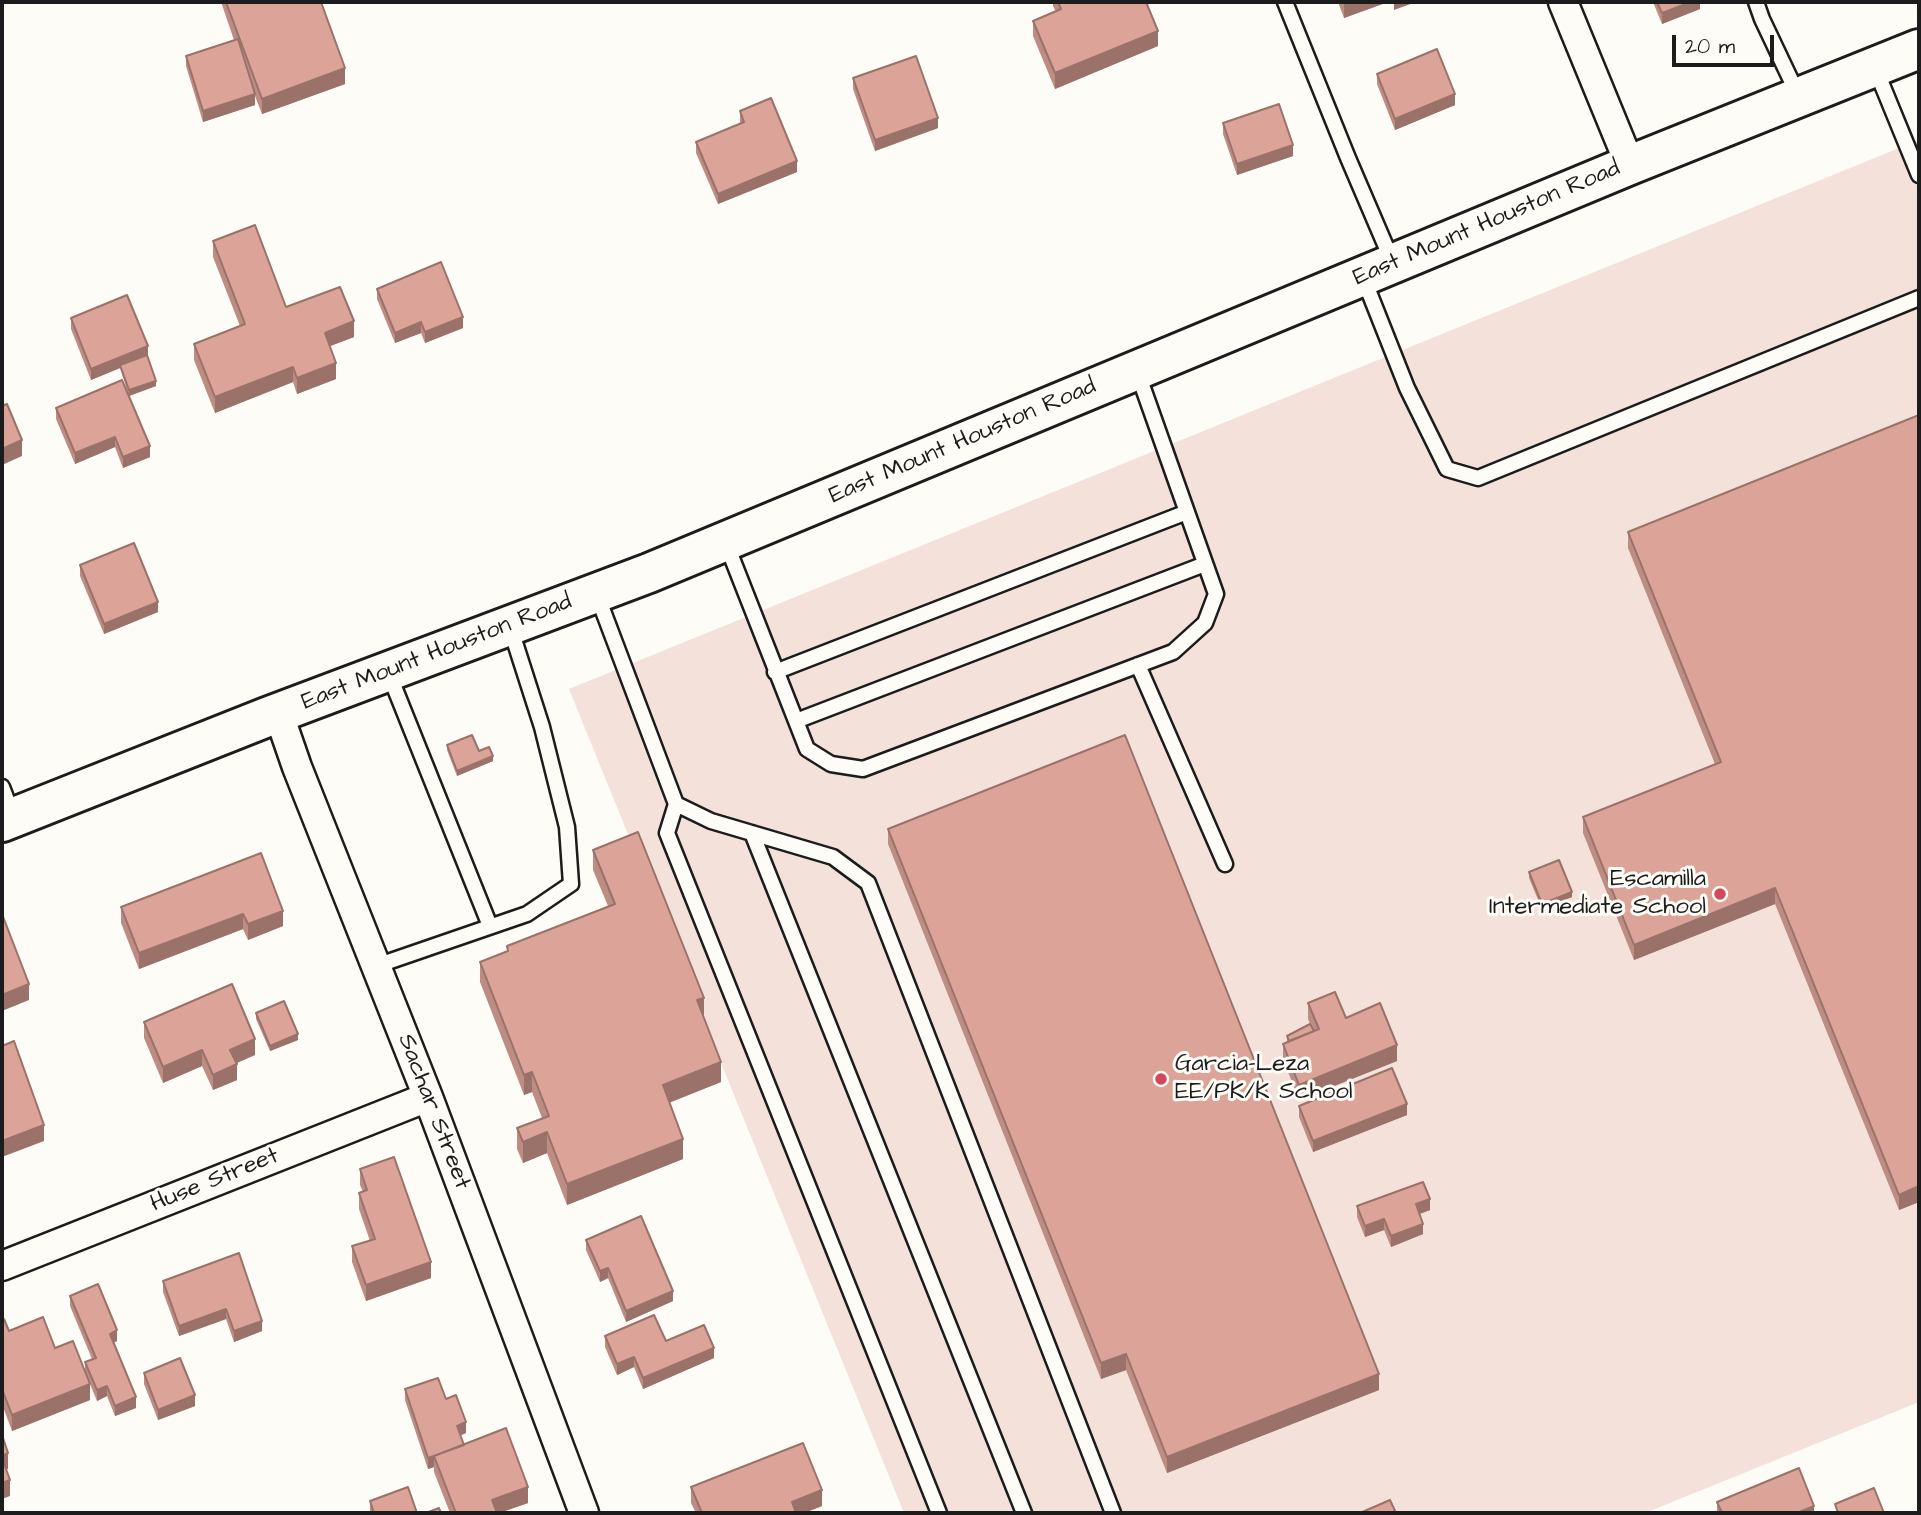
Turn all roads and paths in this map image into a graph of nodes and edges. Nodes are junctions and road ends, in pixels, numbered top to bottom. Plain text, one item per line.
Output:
1 (1285, 2) edge
2 (1563, 2) edge
3 (1756, 2) edge
4 (1919, 49) edge
5 (1875, 67) junction
6 (1799, 97) junction
7 (1630, 164) junction
8 (1919, 175) edge
9 (1378, 270) junction
10 (1919, 298) edge
11 (1137, 370) junction
12 (1187, 512) junction
13 (725, 542) junction
14 (1205, 564) junction
15 (596, 593) junction
16 (510, 625) junction
17 (1138, 665) junction
18 (388, 671) junction
19 (775, 672) junction
20 (278, 712) junction
21 (796, 721) junction
22 (676, 804) junction
23 (6, 809) edge
24 (752, 833) junction
25 (1225, 864) dead end
26 (490, 926) junction
27 (376, 966) junction
28 (428, 1097) junction
29 (2, 1266) edge
30 (584, 1513) edge
31 (939, 1513) edge
32 (1024, 1513) edge
33 (1113, 1513) edge

1 - 9 lane
2 - 7 street
3 - 6 lane
4 - 5 main road, East Mount Houston Road
5 - 6 main road, East Mount Houston Road
5 - 8 lane
6 - 7 main road, East Mount Houston Road
7 - 9 main road, East Mount Houston Road
9 - 10 lane
9 - 11 main road, East Mount Houston Road
11 - 12 lane
11 - 13 main road, East Mount Houston Road
12 - 14 lane
12 - 19 lane
13 - 15 main road, East Mount Houston Road
13 - 19 lane
14 - 17 lane
14 - 21 lane
15 - 16 main road, East Mount Houston Road
15 - 22 lane
16 - 18 main road, East Mount Houston Road
16 - 26 lane
17 - 21 lane
17 - 25 lane
18 - 20 main road, East Mount Houston Road
18 - 26 lane
19 - 21 lane
20 - 23 main road, East Mount Houston Road
20 - 27 street, Sachar Street
22 - 24 lane
22 - 31 lane
24 - 32 lane
24 - 33 lane
26 - 27 lane
27 - 28 street, Sachar Street
28 - 29 street, Huse Street
28 - 30 street, Sachar Street

